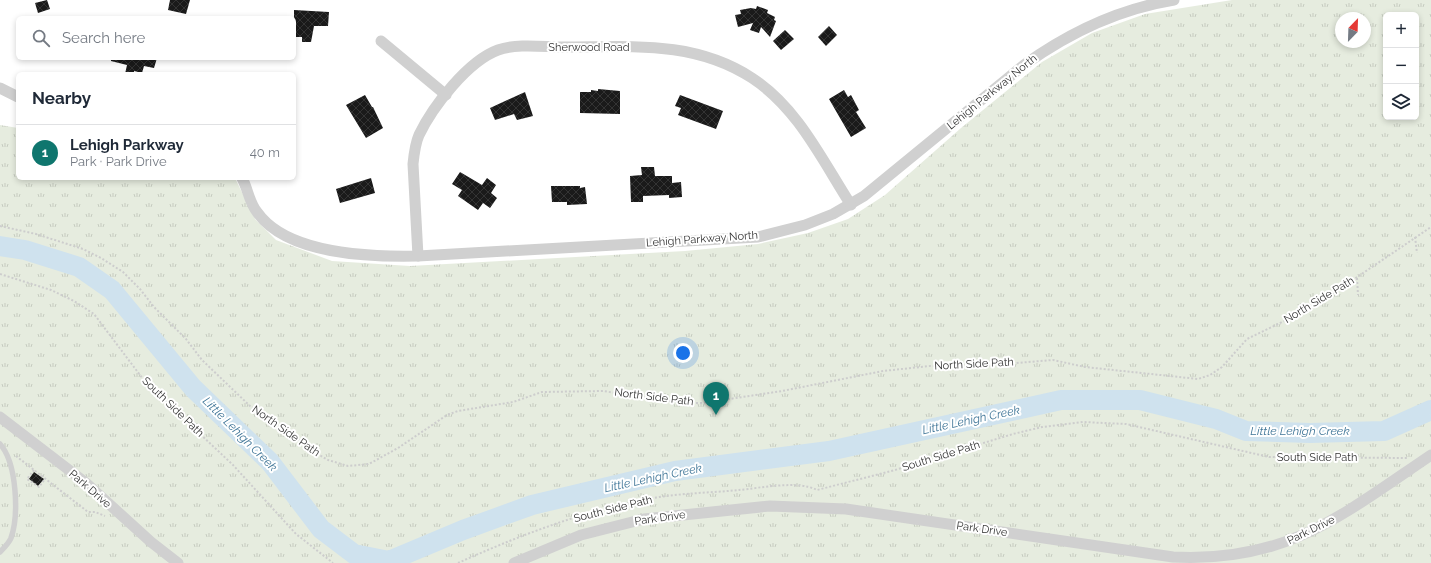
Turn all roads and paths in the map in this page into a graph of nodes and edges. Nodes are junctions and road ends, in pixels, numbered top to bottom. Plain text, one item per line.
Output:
1 (1174, 0) edge
2 (381, 41) dead end
3 (0, 88) edge
4 (446, 95) junction
5 (16, 96) edge
6 (243, 180) edge
7 (851, 205) junction
8 (0, 226) edge
9 (1431, 227) edge
10 (1415, 237) junction
11 (1417, 253) dead end
12 (418, 256) junction
13 (0, 274) edge
14 (1357, 278) junction
15 (1358, 295) dead end
16 (0, 417) edge
17 (0, 444) edge
18 (5, 452) junction
19 (1431, 455) edge
20 (1412, 457) dead end
21 (34, 470) junction
22 (46, 478) junction
23 (116, 510) junction
24 (0, 552) edge
25 (178, 563) edge
26 (333, 563) edge
27 (458, 563) edge
28 (514, 563) edge

1 - 7 street, Lehigh Parkway North
2 - 4 street
3 - 5 street
4 - 7 street, Sherwood Road
4 - 12 street, Sherwood Road
6 - 12 street, Lehigh Parkway North
7 - 12 street, Lehigh Parkway North
8 - 14 path, North Side Path
9 - 10 path, North Side Path
10 - 11 path
10 - 14 path, North Side Path
13 - 26 path, South Side Path
14 - 15 path
16 - 23 street, Park Drive
17 - 18 lane
18 - 21 path
18 - 24 lane
19 - 28 street, Park Drive
20 - 27 path, South Side Path
21 - 22 path
21 - 22 path
22 - 23 path
23 - 25 street, Park Drive

